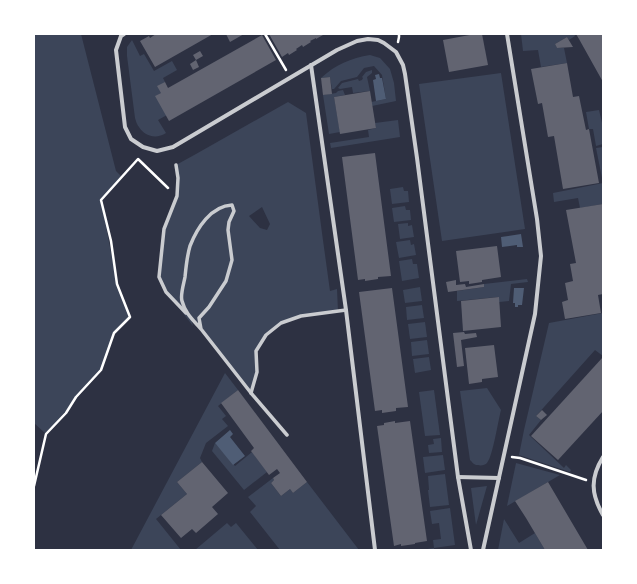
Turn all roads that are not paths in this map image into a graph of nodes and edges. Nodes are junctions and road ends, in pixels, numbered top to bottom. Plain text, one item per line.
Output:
1 (124, 34) edge
2 (507, 34) edge
3 (311, 65) junction
4 (176, 165) dead end
5 (346, 310) junction
6 (187, 314) junction
7 (201, 329) junction
8 (251, 394) junction
9 (287, 435) dead end
10 (603, 458) edge
11 (458, 477) junction
12 (498, 478) junction
13 (603, 515) edge
14 (376, 550) edge
15 (471, 550) edge
16 (483, 550) edge

1 - 3 street
2 - 12 street
3 - 5 street
3 - 11 street
4 - 6 street
5 - 8 street
5 - 14 street
6 - 7 street
6 - 7 street
7 - 8 street
8 - 9 street
10 - 13 street
11 - 12 street
11 - 15 street
12 - 16 street

